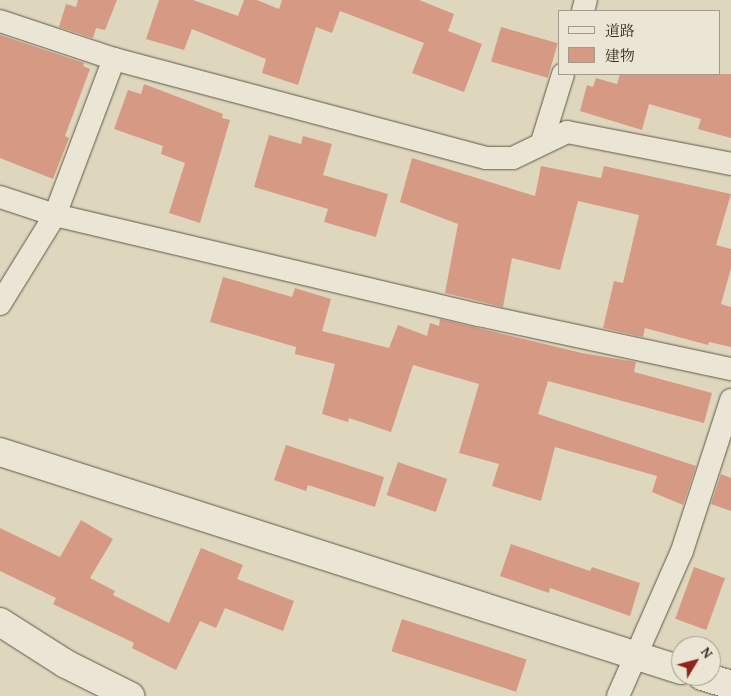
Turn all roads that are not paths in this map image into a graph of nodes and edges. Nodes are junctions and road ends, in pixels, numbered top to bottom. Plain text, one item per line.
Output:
1 (0, 21) edge
2 (114, 59) junction
3 (564, 75) edge
4 (542, 142) junction
5 (731, 164) edge
6 (0, 197) edge
7 (55, 215) junction
8 (0, 304) edge
9 (731, 369) edge
10 (731, 400) edge
11 (0, 452) edge
12 (0, 622) edge
13 (633, 655) junction
14 (671, 667) edge
15 (130, 696) edge
16 (618, 696) edge

1 - 2 street
2 - 4 street
2 - 7 street
3 - 4 street
4 - 5 street
6 - 7 street
7 - 8 street
7 - 9 street
10 - 13 street
11 - 13 street
12 - 15 street
13 - 14 street
13 - 16 street

